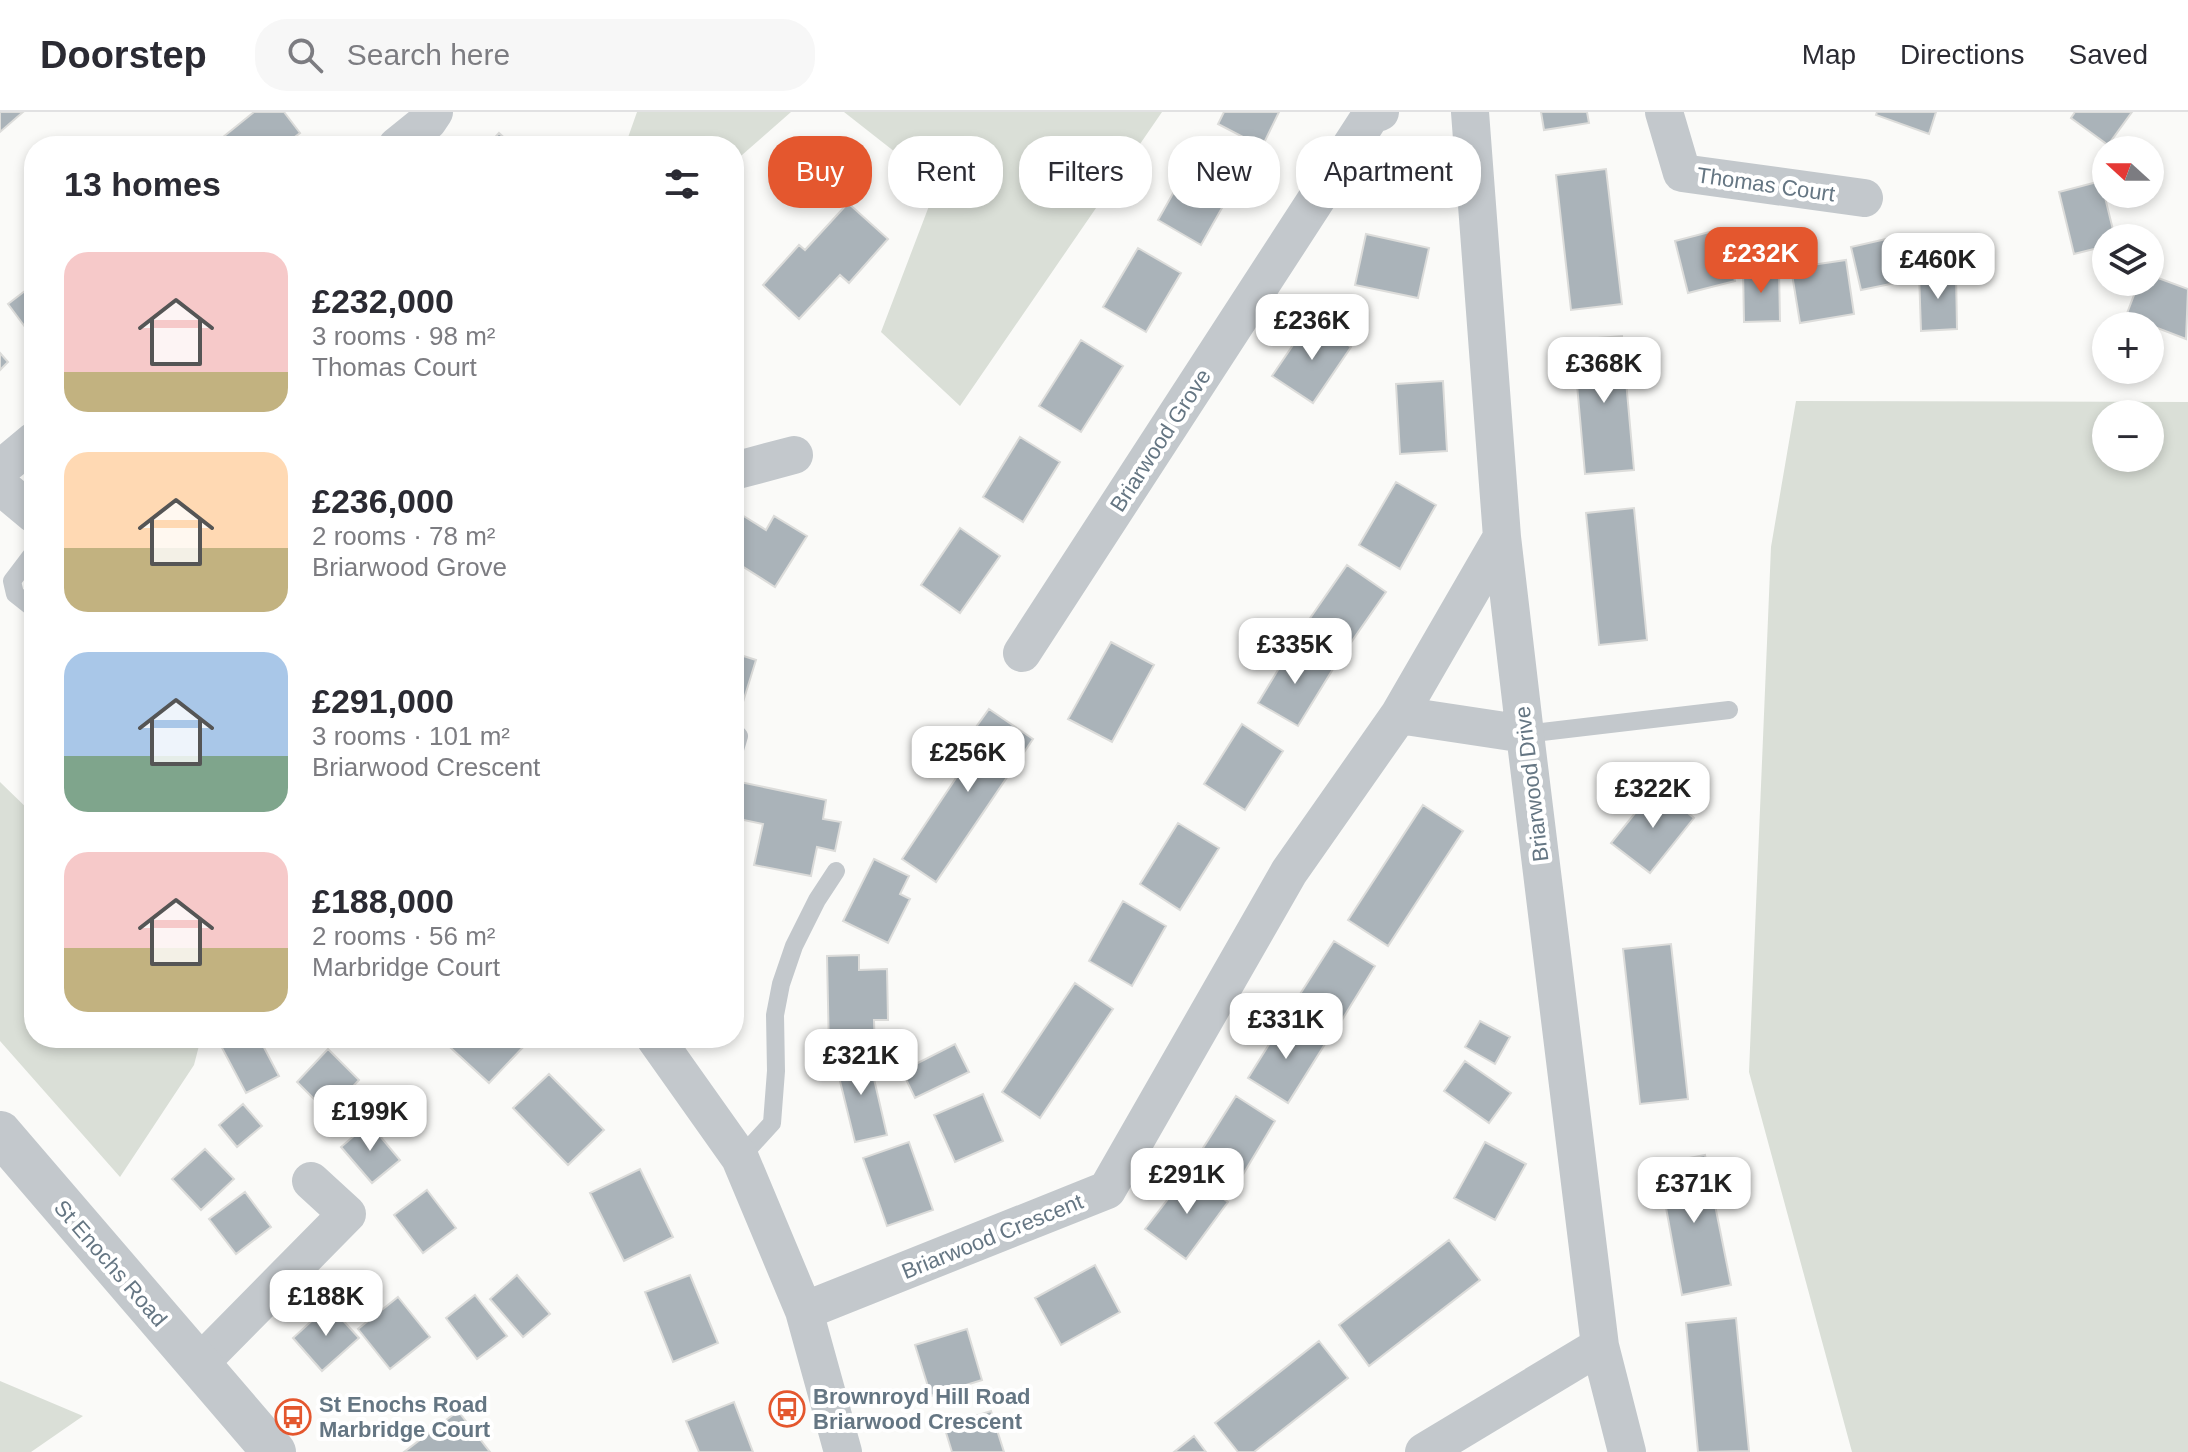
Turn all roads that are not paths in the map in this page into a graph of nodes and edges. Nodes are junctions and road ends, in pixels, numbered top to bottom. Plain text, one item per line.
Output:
1 (434, 112) edge
2 (1380, 112) edge
3 (1470, 112) edge
4 (1664, 112) edge
5 (409, 136) edge
6 (1864, 198) dead end
7 (24, 449) edge
8 (794, 455) dead end
9 (744, 468) edge
10 (0, 469) edge
11 (0, 486) edge
12 (24, 506) edge
13 (1502, 537) junction
14 (24, 565) edge
15 (24, 601) edge
16 (1022, 653) dead end
17 (1729, 710) dead end
18 (1399, 715) junction
19 (1525, 734) junction
20 (836, 871) dead end
21 (662, 1048) edge
22 (0, 1133) edge
23 (740, 1158) junction
24 (311, 1181) dead end
25 (804, 1311) junction
26 (1600, 1346) junction
27 (211, 1379) junction
28 (274, 1452) edge
29 (843, 1452) edge
30 (1424, 1452) edge
31 (1627, 1452) edge

1 - 5 street
2 - 16 street, Briarwood Grove
3 - 13 street, Briarwood Drive
4 - 6 street, Thomas Court
7 - 10 street
8 - 9 street
11 - 12 street
13 - 18 street, Briarwood Crescent
13 - 19 street, Briarwood Drive
14 - 15 lane
17 - 19 lane
18 - 19 street
18 - 25 street, Briarwood Crescent
19 - 26 street, Briarwood Drive
20 - 23 lane
21 - 23 street
22 - 27 street, St Enochs Road
23 - 25 street
24 - 27 street
25 - 29 street
26 - 30 street
26 - 31 street, Briarwood Drive
27 - 28 street, St Enochs Road

